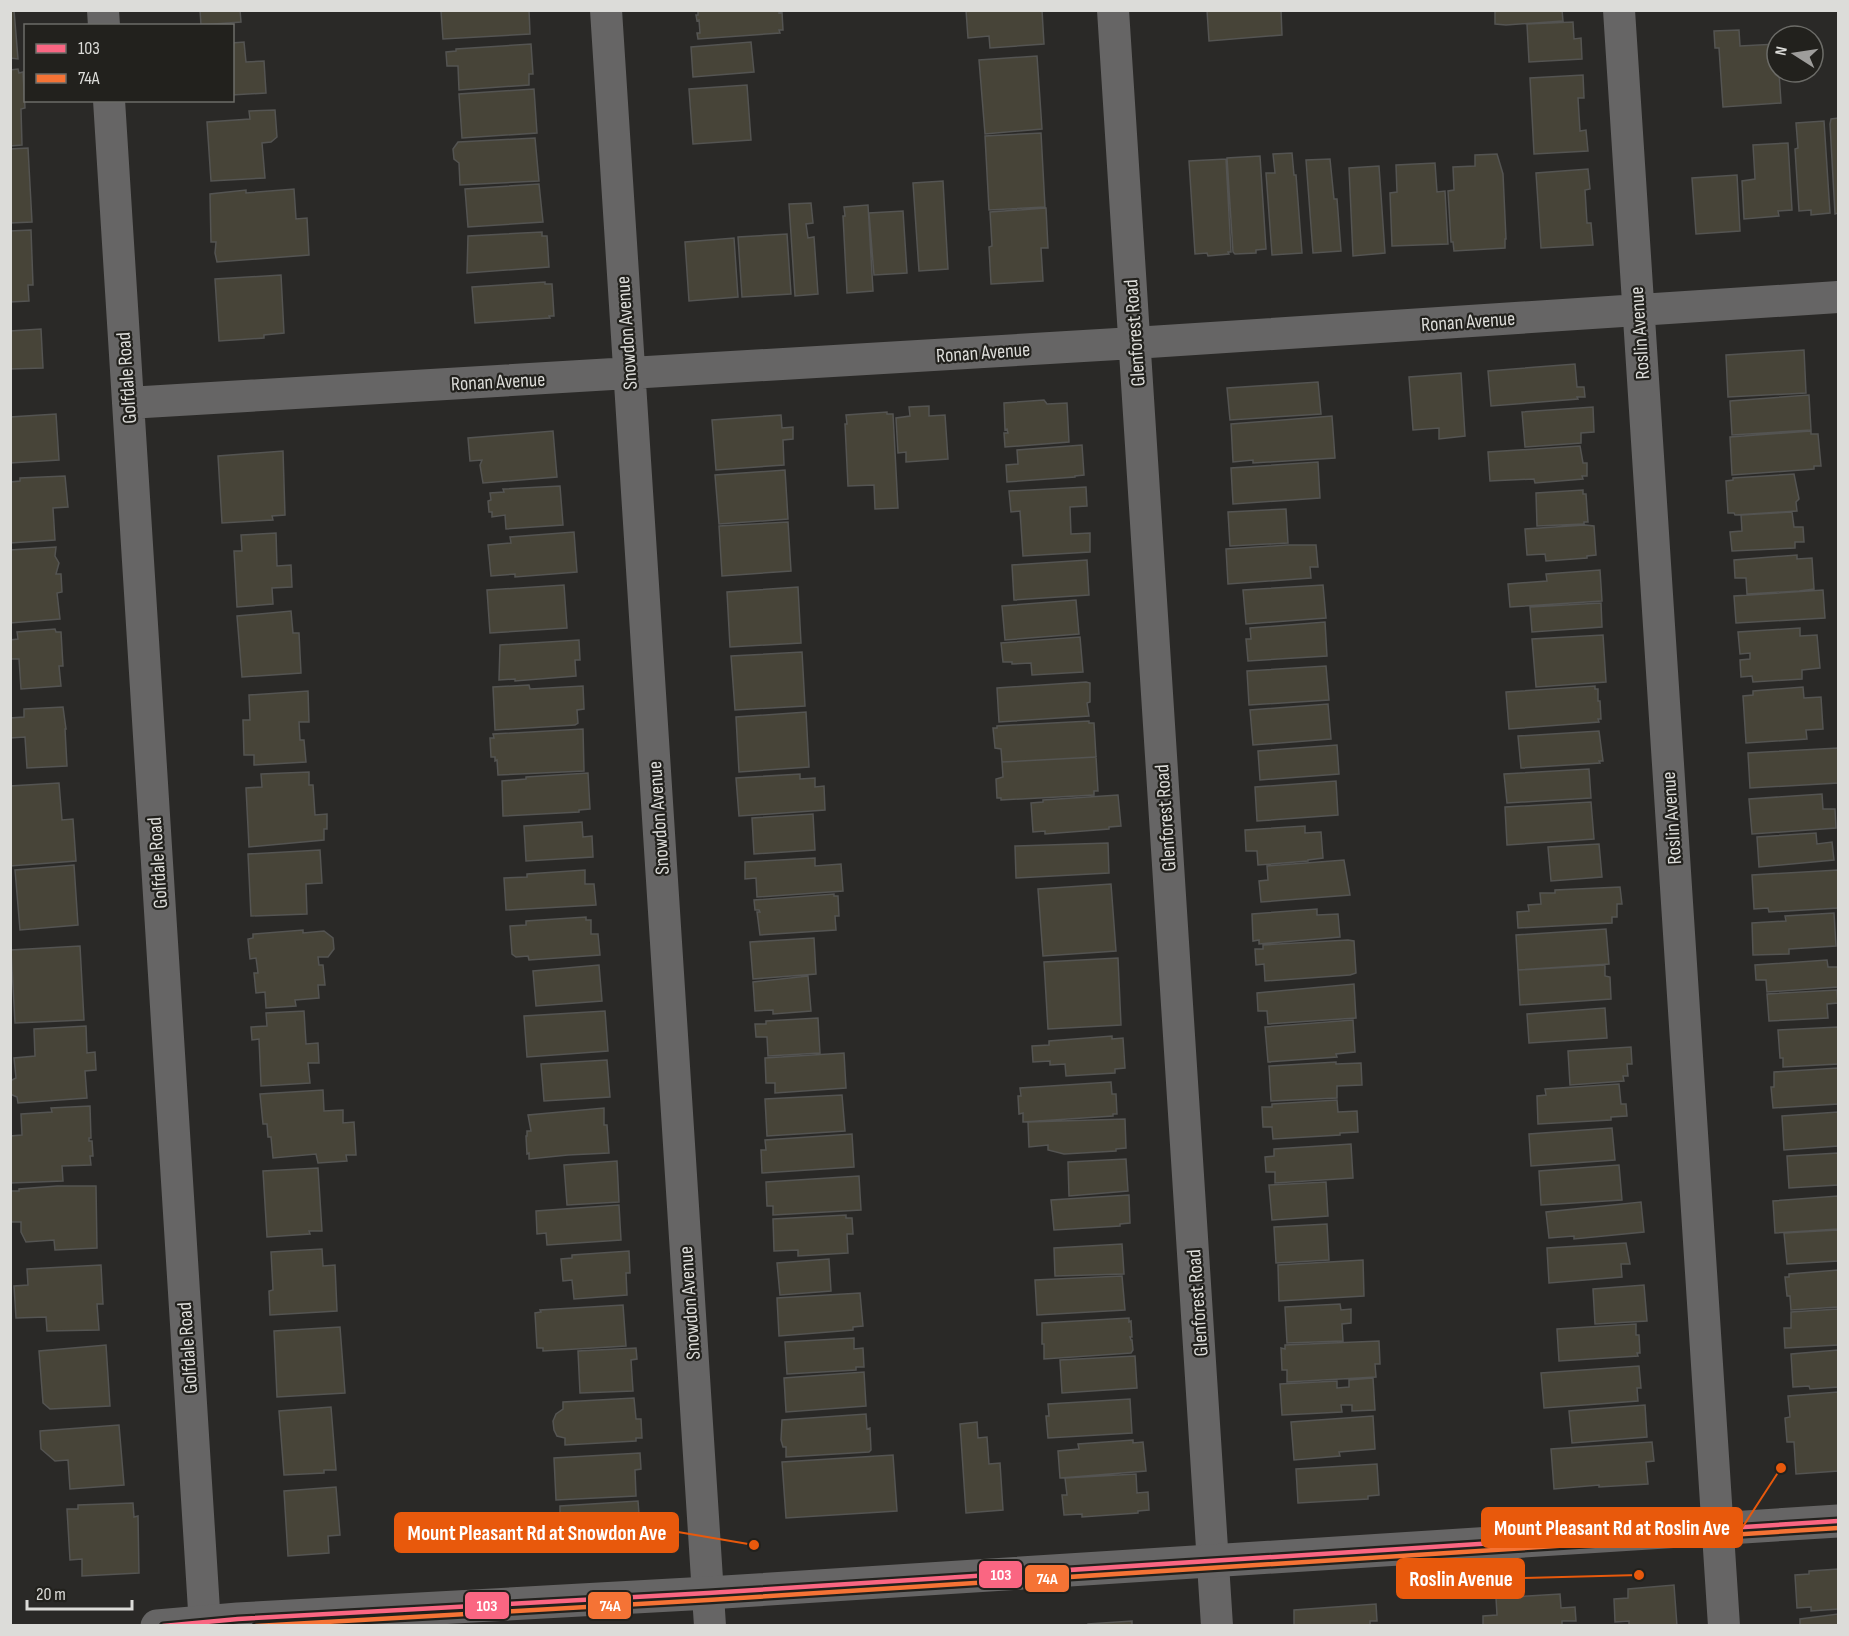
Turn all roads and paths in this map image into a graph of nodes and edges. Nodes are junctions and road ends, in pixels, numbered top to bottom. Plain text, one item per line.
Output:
1 (606, 10) edge
2 (1113, 10) edge
3 (1619, 10) edge
4 (109, 102) edge
5 (1839, 297) edge
6 (1637, 310) junction
7 (1134, 343) junction
8 (629, 374) junction
9 (128, 402) junction
10 (1839, 1521) edge
11 (1717, 1528) junction
12 (1212, 1560) junction
13 (708, 1593) junction
14 (205, 1624) edge
15 (157, 1626) edge
16 (710, 1626) edge
17 (1217, 1626) edge
18 (1724, 1626) edge

1 - 8 street, Snowdon Avenue
2 - 7 street, Glenforest Road
3 - 6 street, Roslin Avenue
4 - 9 street, Golfdale Road
5 - 6 street, Ronan Avenue
6 - 7 street, Ronan Avenue
6 - 11 street, Roslin Avenue
7 - 8 street, Ronan Avenue
7 - 12 street, Glenforest Road
8 - 9 street, Ronan Avenue
8 - 13 street, Snowdon Avenue
9 - 14 street, Golfdale Road
10 - 11 street
11 - 12 street
11 - 18 street, Roslin Avenue
12 - 13 street
12 - 17 street, Glenforest Road
13 - 14 street
13 - 16 street, Snowdon Avenue
14 - 15 street

